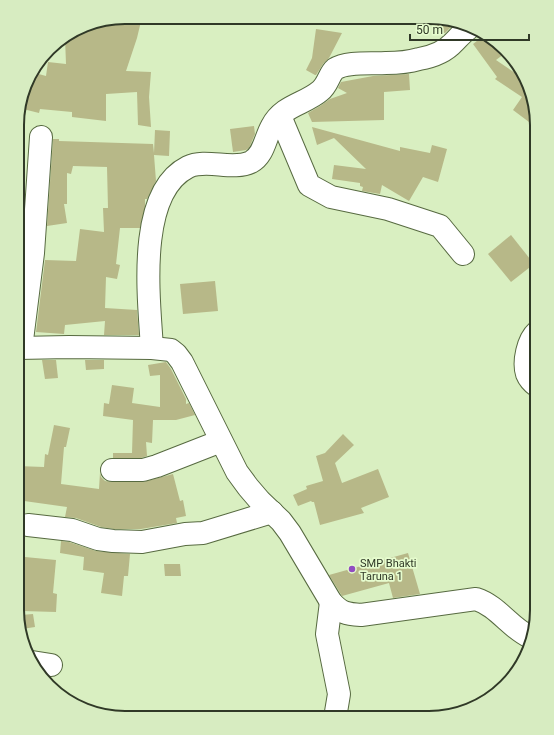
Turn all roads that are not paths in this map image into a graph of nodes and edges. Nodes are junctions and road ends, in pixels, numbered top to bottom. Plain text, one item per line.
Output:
1 (465, 31) edge
2 (280, 116) junction
3 (41, 137) dead end
4 (463, 254) dead end
5 (24, 314) edge
6 (530, 343) edge
7 (24, 348) edge
8 (152, 348) junction
9 (530, 380) edge
10 (221, 441) junction
11 (112, 470) dead end
12 (272, 512) junction
13 (28, 525) dead end
14 (331, 602) junction
15 (527, 635) edge
16 (336, 711) edge

1 - 2 street
2 - 4 street
2 - 8 street
3 - 5 street
6 - 9 street
7 - 8 street
8 - 10 street
10 - 11 street
10 - 12 street
12 - 13 street
12 - 14 street
14 - 15 street
14 - 16 street

